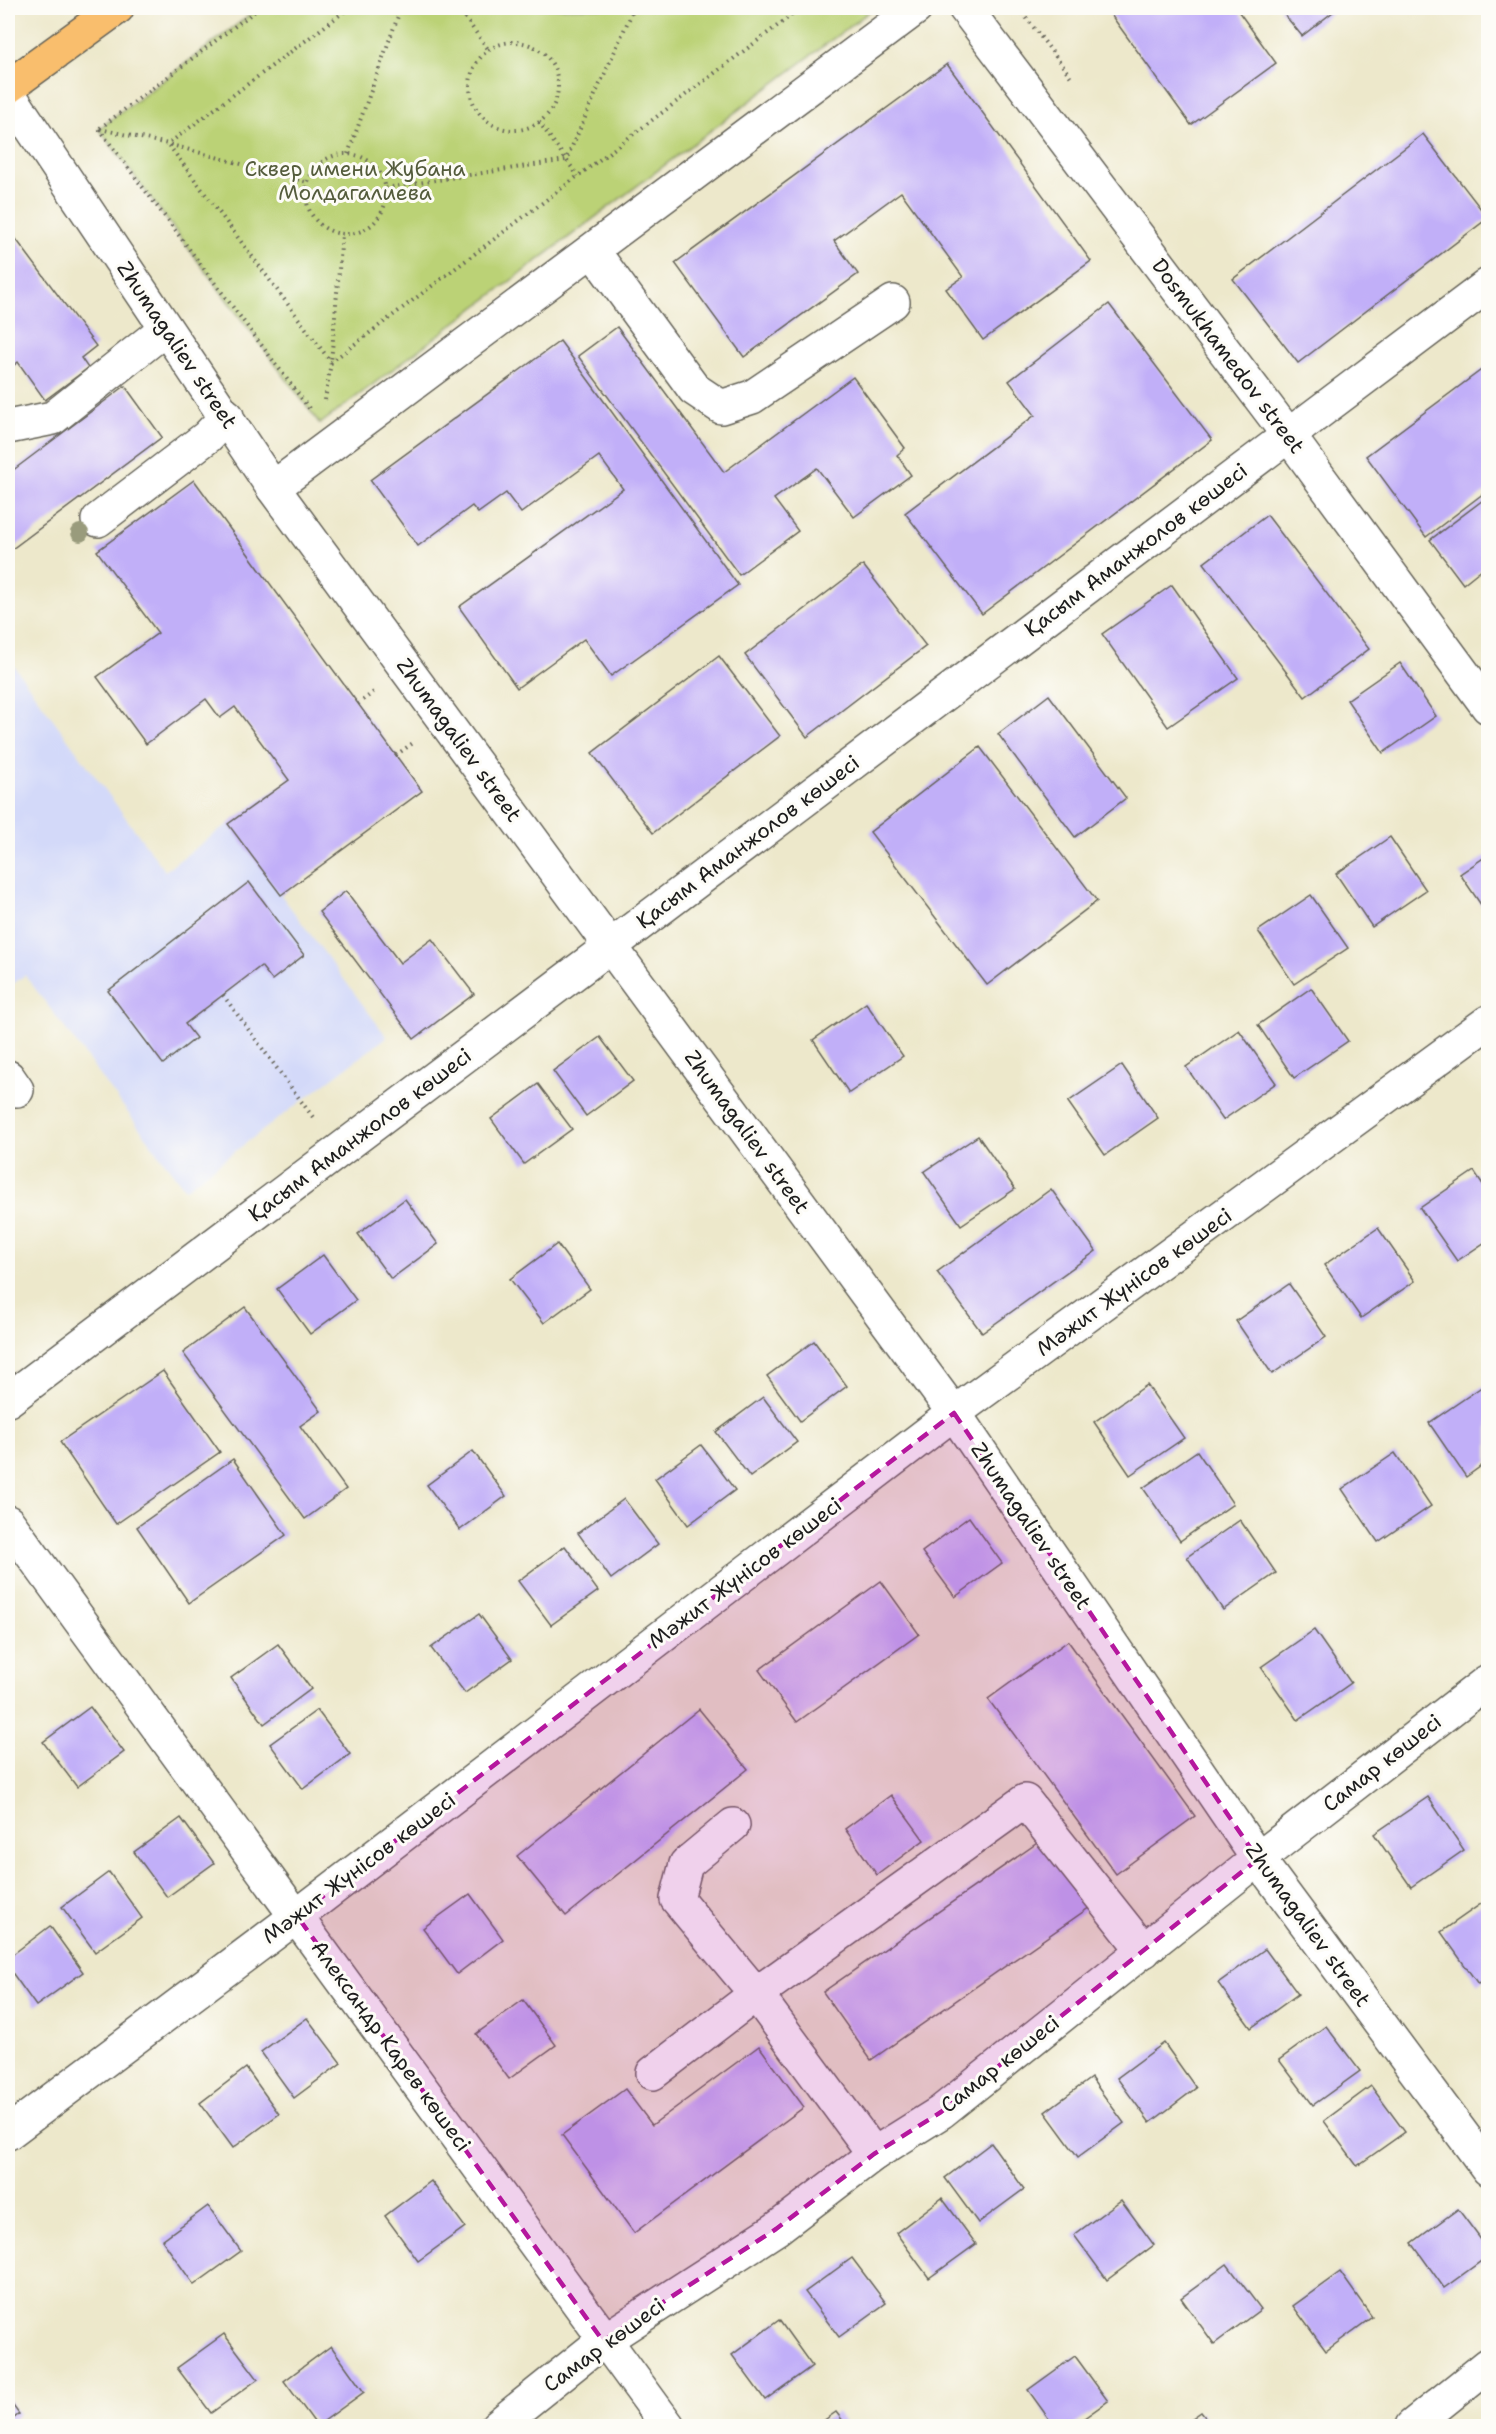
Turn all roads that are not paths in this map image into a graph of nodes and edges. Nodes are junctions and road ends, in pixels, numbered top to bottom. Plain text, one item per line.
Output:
1 (117, 8) edge
2 (916, 8) edge
3 (966, 8) edge
4 (8, 87) edge
5 (8, 93) edge
6 (593, 251) junction
7 (1488, 285) edge
8 (893, 302) dead end
9 (165, 329) junction
10 (227, 416) junction
11 (8, 427) edge
12 (1288, 436) junction
13 (273, 488) junction
14 (98, 520) dead end
15 (1488, 707) edge
16 (610, 946) junction
17 (1488, 1022) edge
18 (8, 1400) edge
19 (954, 1413) junction
20 (8, 1522) edge
21 (1488, 1681) edge
22 (733, 1825) dead end
23 (1258, 1859) junction
24 (297, 1916) junction
25 (1144, 1951) junction
26 (756, 1994) junction
27 (653, 2073) dead end
28 (8, 2133) edge
29 (874, 2154) junction
30 (1488, 2169) edge
31 (603, 2341) junction
32 (1488, 2365) edge
33 (496, 2427) edge
34 (668, 2427) edge
35 (1412, 2427) edge

1 - 4 main road
2 - 6 street
3 - 12 street, Dosmukhamedov street
5 - 9 street, Zhumagaliev street
6 - 8 street
6 - 13 street
7 - 12 street, Қасым Аманжолов көшесі
9 - 10 street, Zhumagaliev street
9 - 11 street
10 - 13 street, Zhumagaliev street
10 - 14 street
12 - 15 street, Dosmukhamedov street
12 - 16 street, Қасым Аманжолов көшесі
13 - 16 street, Zhumagaliev street
16 - 18 street, Қасым Аманжолов көшесі
16 - 19 street, Zhumagaliev street
17 - 19 street, Мәжит Жүнісов көшесі
19 - 23 street, Zhumagaliev street
19 - 24 street, Мәжит Жүнісов көшесі
20 - 24 street, Александр Карев көшесі
21 - 23 street, Самар көшесі
22 - 26 street
23 - 25 street, Самар көшесі
23 - 30 street, Zhumagaliev street
24 - 28 street, Мәжит Жүнісов көшесі
24 - 31 street, Александр Карев көшесі
25 - 26 street
25 - 29 street, Самар көшесі
26 - 27 street
26 - 29 street
29 - 31 street, Самар көшесі
31 - 33 street, Самар көшесі
31 - 34 street, Александр Карев көшесі
32 - 35 street

